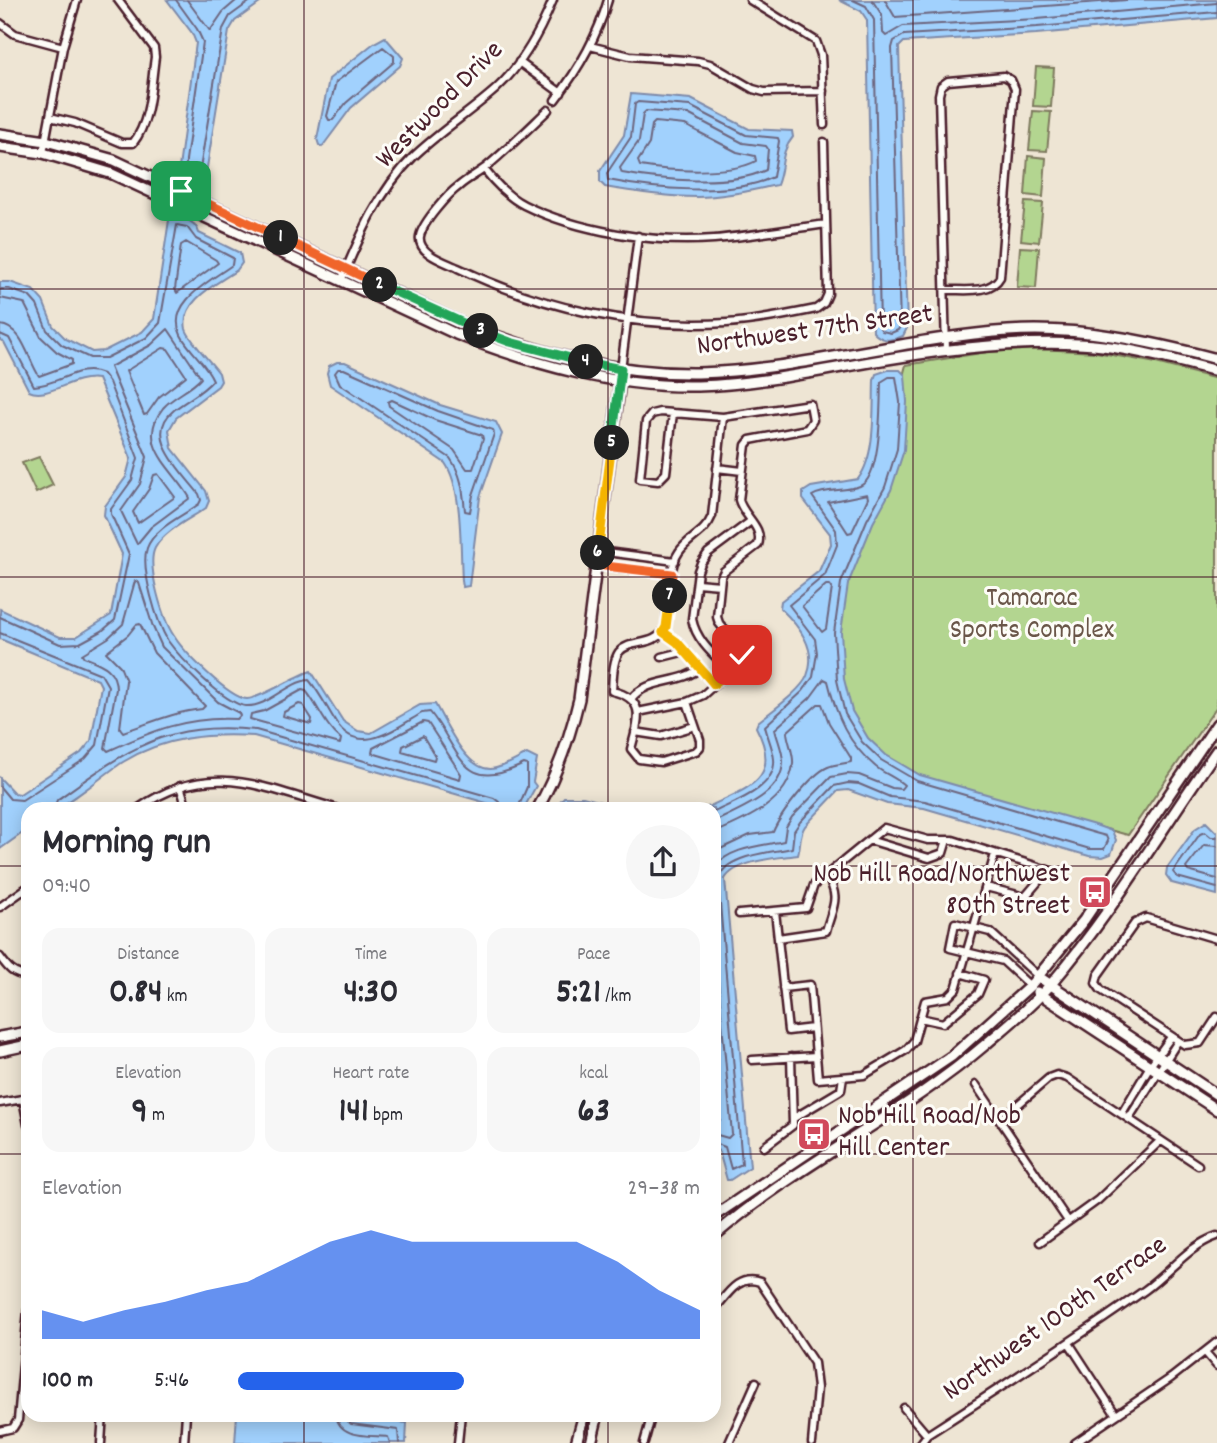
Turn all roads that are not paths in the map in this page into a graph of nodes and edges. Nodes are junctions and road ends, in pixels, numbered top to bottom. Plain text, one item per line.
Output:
1 (77, 0) edge
2 (118, 0) edge
3 (552, 0) edge
4 (608, 0) edge
5 (750, 0) edge
6 (0, 23) edge
7 (590, 46) junction
8 (64, 47) junction
9 (519, 62) junction
10 (823, 92) junction
11 (561, 93) junction
12 (555, 100) dead end
13 (548, 110) dead end
14 (50, 117) junction
15 (824, 125) dead end
16 (0, 134) edge
17 (46, 141) junction
18 (824, 142) dead end
19 (0, 147) edge
20 (43, 153) junction
21 (484, 169) junction
22 (826, 224) junction
23 (638, 236) junction
24 (346, 269) junction
25 (341, 281) junction
26 (945, 289) junction
27 (626, 320) junction
28 (946, 337) junction
29 (946, 350) junction
30 (1217, 359) edge
31 (621, 369) junction
32 (1217, 371) edge
33 (620, 380) junction
34 (673, 413) junction
35 (723, 417) junction
36 (717, 468) junction
37 (742, 471) junction
38 (751, 521) junction
39 (598, 551) junction
40 (647, 557) junction
41 (675, 561) junction
42 (597, 565) junction
43 (645, 571) junction
44 (672, 574) junction
45 (697, 583) junction
46 (720, 585) junction
47 (663, 632) junction
48 (686, 651) junction
49 (662, 657) dead end
50 (700, 668) junction
51 (730, 671) junction
52 (715, 685) junction
53 (631, 699) junction
54 (687, 702) junction
55 (638, 712) junction
56 (1217, 724) edge
57 (695, 726) junction
58 (635, 733) junction
59 (1217, 750) edge
60 (180, 786) junction
61 (148, 802) edge
62 (185, 802) edge
63 (314, 802) edge
64 (541, 802) edge
65 (869, 840) junction
66 (947, 840) junction
67 (995, 854) junction
68 (826, 874) junction
69 (986, 887) junction
70 (21, 892) edge
71 (0, 907) edge
72 (775, 911) junction
73 (738, 914) dead end
74 (974, 927) junction
75 (778, 938) junction
76 (1217, 939) edge
77 (966, 952) junction
78 (0, 957) edge
79 (960, 973) junction
80 (21, 975) edge
81 (1039, 977) junction
82 (1050, 984) junction
83 (1030, 986) junction
84 (783, 988) junction
85 (1041, 994) junction
86 (1217, 1017) edge
87 (920, 1018) junction
88 (813, 1028) junction
89 (21, 1033) edge
90 (0, 1037) edge
91 (1175, 1039) junction
92 (21, 1046) edge
93 (0, 1051) edge
94 (816, 1056) junction
95 (791, 1057) junction
96 (1162, 1059) junction
97 (752, 1060) dead end
98 (1155, 1068) junction
99 (844, 1077) junction
100 (976, 1085) dead end
101 (1134, 1094) junction
102 (1217, 1095) edge
103 (21, 1099) edge
104 (1141, 1099) junction
105 (0, 1103) edge
106 (1217, 1110) edge
107 (1122, 1114) junction
108 (794, 1118) junction
109 (1129, 1118) junction
110 (1000, 1120) junction
111 (1160, 1141) junction
112 (764, 1147) dead end
113 (1198, 1165) dead end
114 (721, 1211) edge
115 (1068, 1222) junction
116 (721, 1231) edge
117 (1217, 1236) edge
118 (1040, 1242) dead end
119 (721, 1302) edge
120 (1217, 1342) edge
121 (1069, 1343) junction
122 (1205, 1352) junction
123 (1217, 1366) edge
124 (756, 1382) dead end
125 (21, 1387) edge
126 (904, 1408) dead end
127 (1116, 1415) junction
128 (102, 1422) edge
129 (185, 1422) edge
130 (460, 1422) edge
131 (582, 1422) edge
132 (596, 1422) edge
133 (650, 1422) edge
134 (0, 1430) edge
135 (927, 1436) junction
136 (101, 1443) edge
137 (184, 1443) edge
138 (458, 1443) edge
139 (576, 1443) edge
140 (591, 1443) edge
141 (644, 1443) edge
142 (729, 1443) edge
143 (812, 1443) edge
144 (921, 1443) edge
145 (1075, 1443) edge

1 - 8 street
2 - 14 street
3 - 9 street, Westwood Drive
4 - 7 street
5 - 10 street
6 - 8 street
7 - 10 street
7 - 11 street
8 - 14 street
9 - 11 street
9 - 24 street, Westwood Drive
10 - 15 street
11 - 12 street
13 - 21 street
14 - 17 street
16 - 17 street, Northwest 77th Street
17 - 20 street
17 - 24 street, Northwest 77th Street
18 - 22 street
19 - 20 street, Northwest 77th Street
20 - 25 street, Northwest 77th Street
21 - 23 street
21 - 27 street
22 - 23 street
22 - 27 street
23 - 27 street
24 - 25 street, Westwood Drive
24 - 31 street, Northwest 77th Street
25 - 33 street, Northwest 77th Street
26 - 26 street
26 - 28 street
27 - 31 street
28 - 29 street
28 - 30 street, Northwest 77th Street
28 - 31 street, Northwest 77th Street
29 - 32 street, Northwest 77th Street
29 - 33 street, Northwest 77th Street
31 - 33 street
33 - 39 street
34 - 34 street
34 - 35 street
35 - 36 street
35 - 37 street
36 - 37 street
36 - 41 street
37 - 38 street
38 - 45 street
38 - 46 street
39 - 40 street
39 - 42 street
40 - 41 street
40 - 43 street
41 - 44 street
42 - 43 street
42 - 64 street
43 - 44 street
44 - 47 street
45 - 46 street
45 - 51 street
46 - 51 street
47 - 48 street
47 - 53 street
48 - 49 street
48 - 50 street
50 - 52 street
50 - 53 street
51 - 52 street
52 - 54 street
53 - 55 street
54 - 55 street
54 - 57 street
55 - 58 street
56 - 81 street
57 - 58 street
57 - 58 street
59 - 82 street
60 - 61 street
60 - 62 street
60 - 63 street
65 - 66 street
65 - 66 street
65 - 68 street
66 - 67 street
67 - 69 street
67 - 69 street
68 - 72 street
68 - 75 street
69 - 74 street
70 - 71 street
72 - 73 street
72 - 75 street
74 - 77 street
74 - 77 street
74 - 81 street
75 - 84 street
76 - 91 street
77 - 79 street
77 - 83 street
78 - 80 street
79 - 87 street
79 - 87 street
81 - 82 street
81 - 83 street
82 - 85 street
82 - 96 street
83 - 85 street
83 - 114 street
84 - 88 street
84 - 88 street
85 - 98 street
85 - 116 street
86 - 91 street
87 - 99 street
88 - 94 street
89 - 90 street
91 - 96 street
92 - 93 street
94 - 95 street
94 - 99 street
95 - 97 street
95 - 108 street
96 - 98 street
96 - 102 street
98 - 101 street
98 - 104 street
98 - 106 street
99 - 108 street
100 - 110 street
101 - 104 street
101 - 107 street
103 - 105 street
104 - 109 street
107 - 109 street
107 - 110 street
108 - 112 street
109 - 111 street
110 - 115 street
111 - 113 street
111 - 115 street
115 - 118 street
117 - 121 street, Northwest 100th Terrace
119 - 143 street
120 - 122 street
121 - 127 street
121 - 135 street, Northwest 100th Terrace
122 - 123 street
122 - 127 street
124 - 142 street
125 - 134 street
126 - 135 street
127 - 145 street
128 - 136 street
129 - 137 street
130 - 138 street
131 - 139 street
132 - 140 street
133 - 141 street
135 - 144 street, Northwest 100th Terrace

